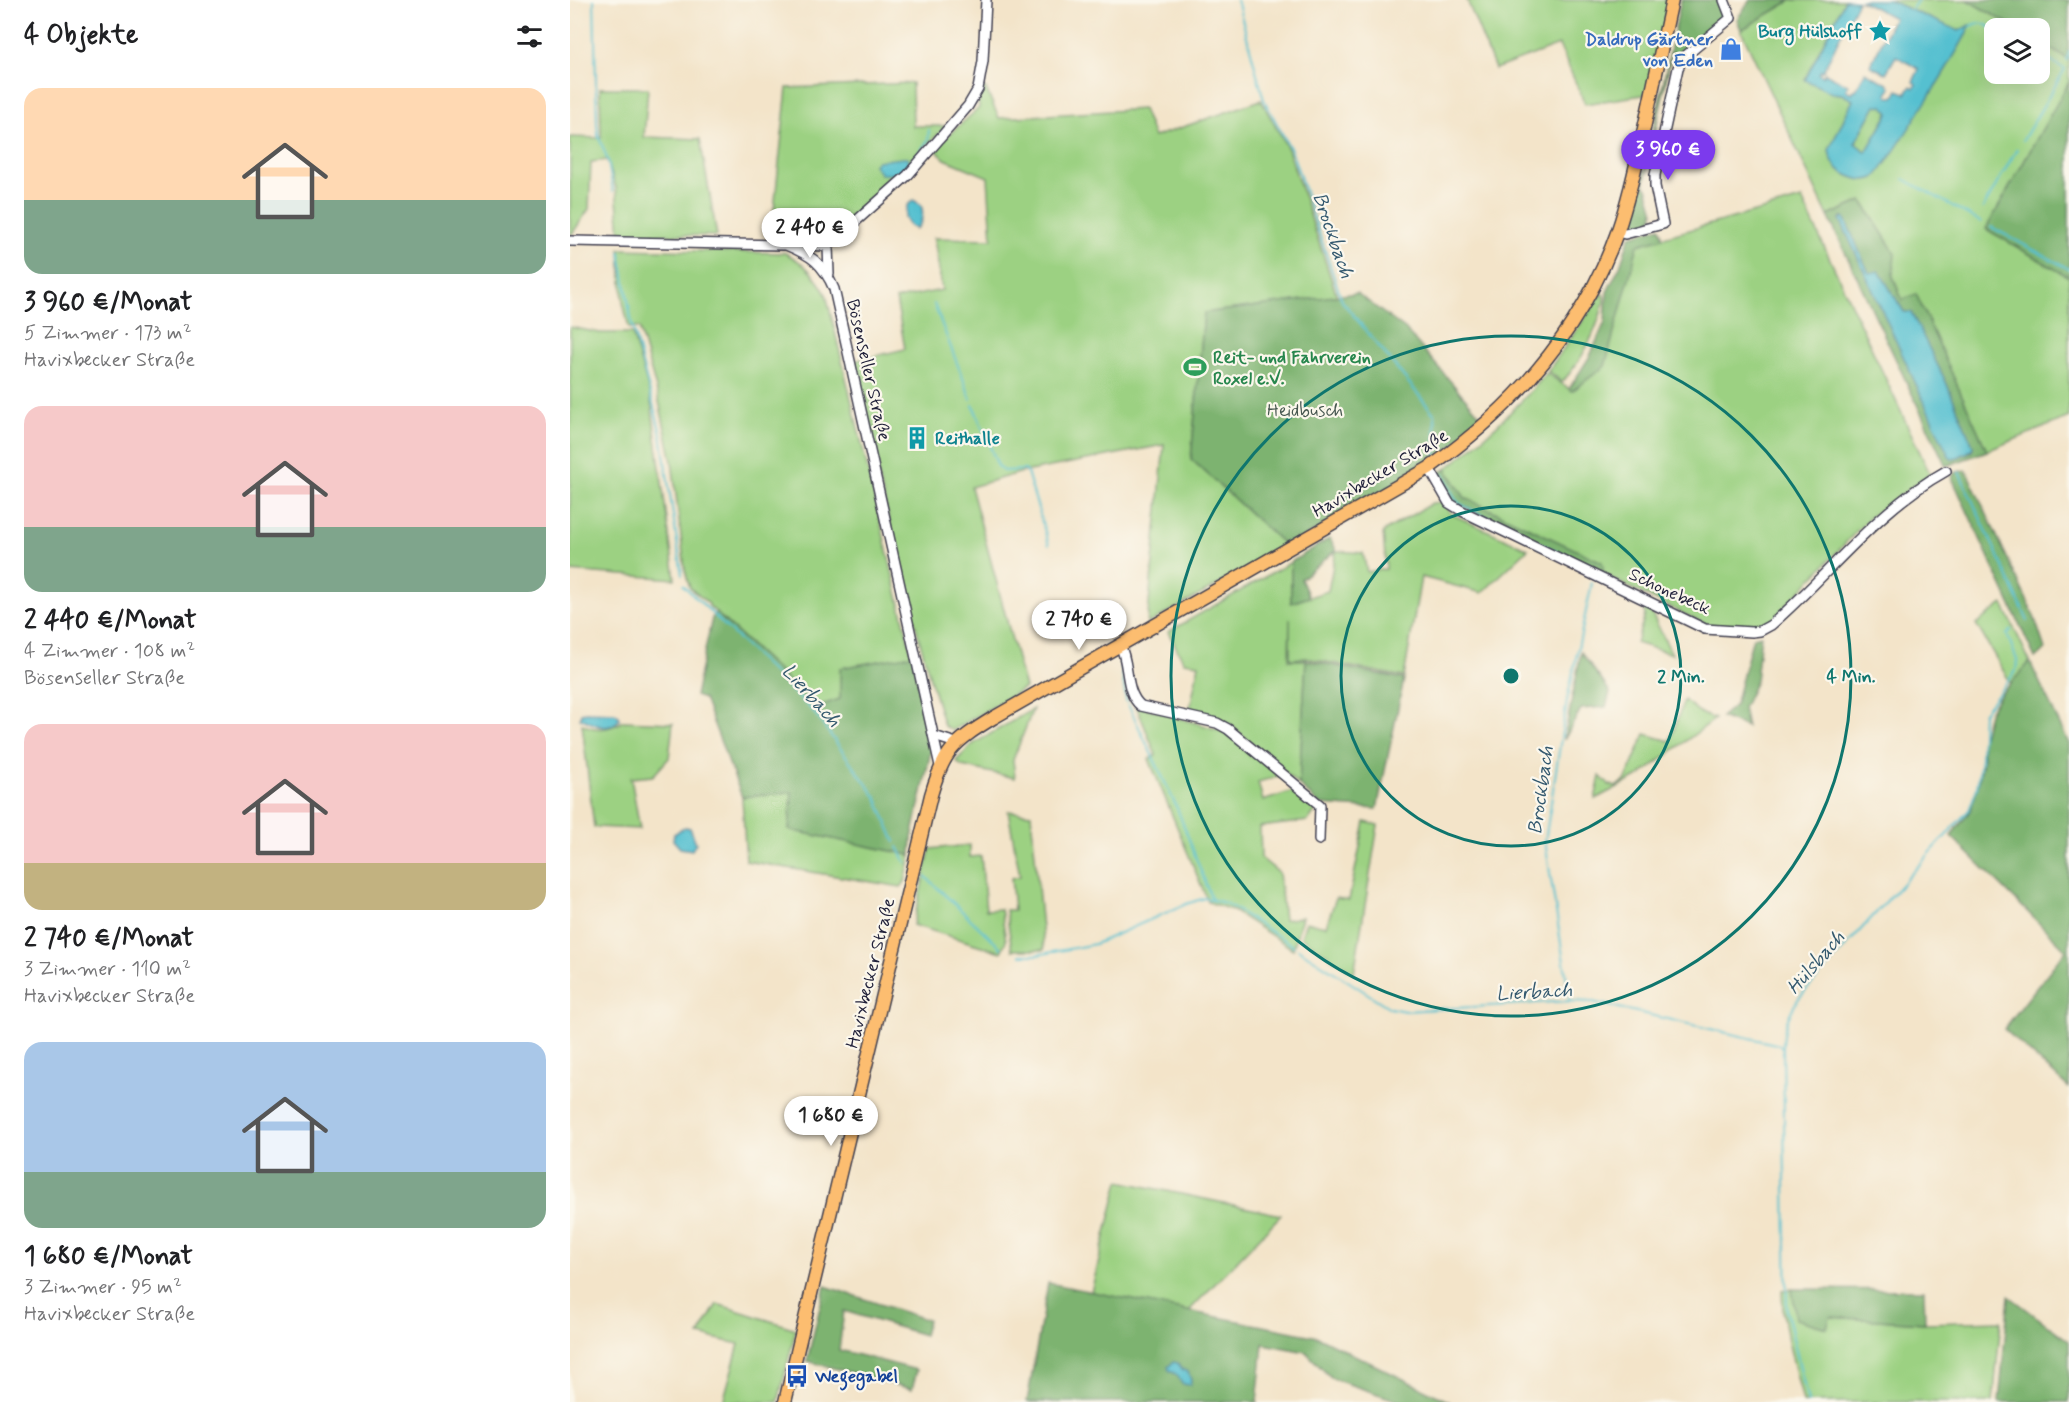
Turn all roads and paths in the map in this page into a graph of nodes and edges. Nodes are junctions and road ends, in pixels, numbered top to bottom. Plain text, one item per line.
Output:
1 (986, 0) edge
2 (1672, 0) edge
3 (1724, 0) edge
4 (1617, 232) junction
5 (570, 241) edge
6 (786, 245) junction
7 (828, 246) junction
8 (829, 277) junction
9 (1430, 468) junction
10 (1946, 471) dead end
11 (1120, 645) junction
12 (934, 736) junction
13 (956, 743) junction
14 (940, 766) junction
15 (1319, 840) dead end
16 (785, 1402) edge

1 - 7 street
2 - 4 main road, Havixbecker Straße
3 - 4 street
4 - 9 main road, Havixbecker Straße
5 - 6 street, Bösenseller Straße
6 - 7 street
6 - 8 street, Bösenseller Straße
7 - 8 street
8 - 12 street, Bösenseller Straße
9 - 10 street, Schonebeck
9 - 11 main road, Havixbecker Straße
11 - 13 main road, Havixbecker Straße
11 - 15 street
12 - 13 street
12 - 14 street, Bösenseller Straße
13 - 14 main road, Havixbecker Straße
14 - 16 main road, Havixbecker Straße

